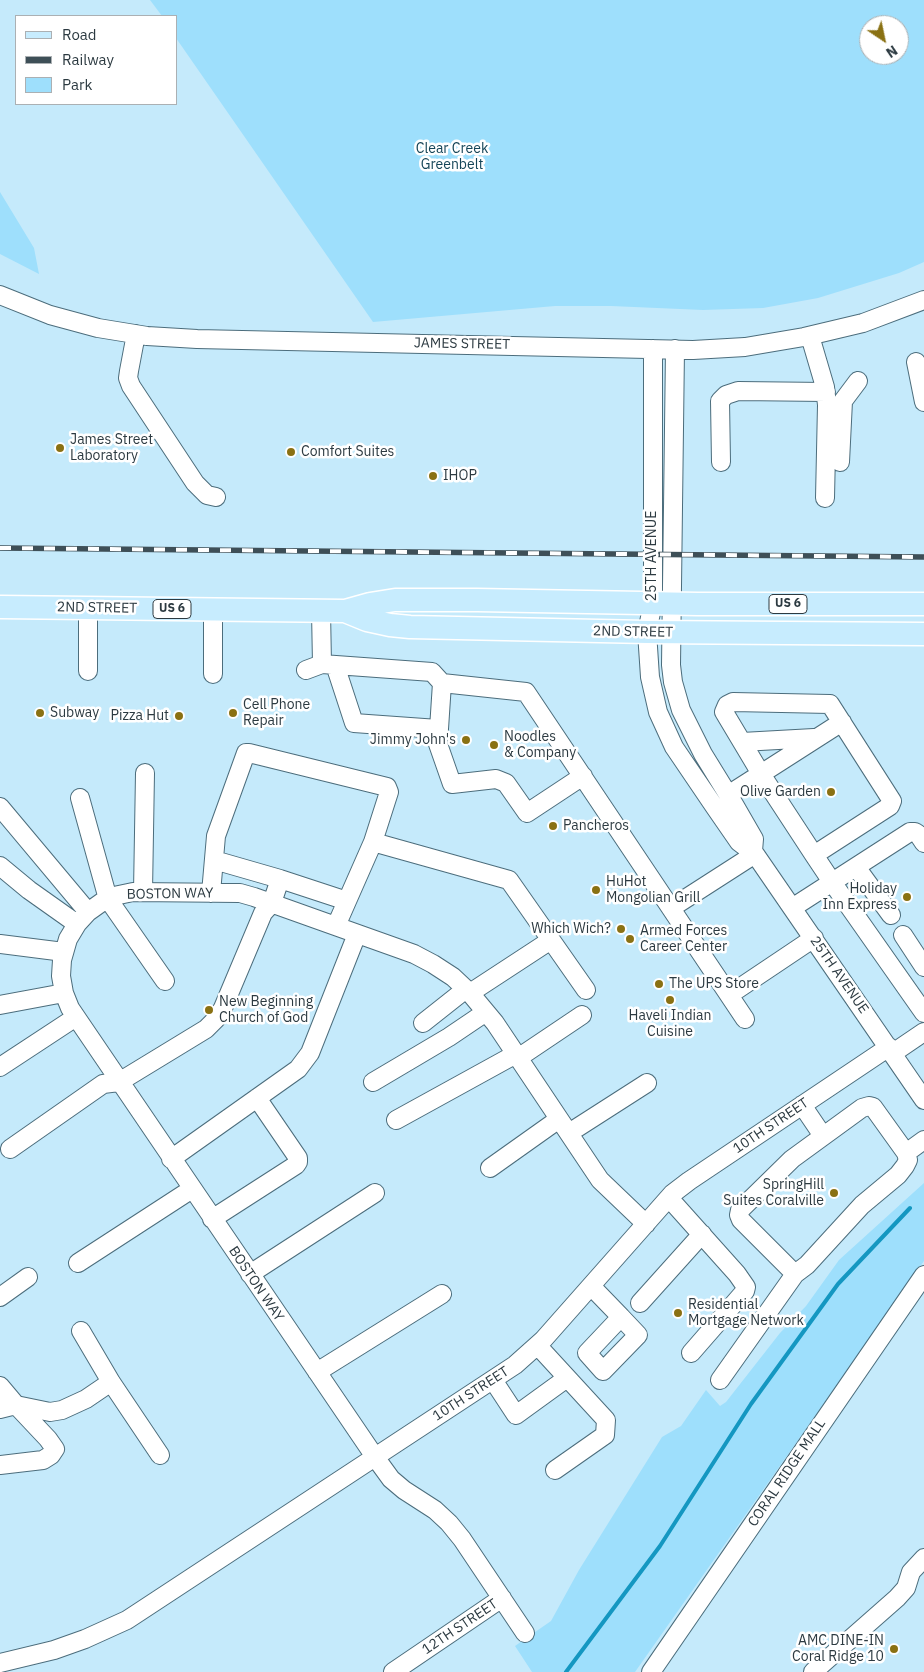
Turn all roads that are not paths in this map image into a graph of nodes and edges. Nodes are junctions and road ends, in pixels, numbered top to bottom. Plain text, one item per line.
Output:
1 (0, 295) edge
2 (923, 303) edge
3 (136, 334) junction
4 (810, 336) junction
5 (653, 349) junction
6 (675, 349) junction
7 (916, 362) dead end
8 (858, 381) dead end
9 (826, 392) junction
10 (924, 402) edge
11 (720, 462) dead end
12 (840, 462) dead end
13 (216, 497) dead end
14 (825, 498) dead end
15 (662, 603) junction
16 (924, 604) edge
17 (0, 607) edge
18 (88, 608) junction
19 (213, 610) junction
20 (321, 611) junction
21 (345, 611) junction
22 (646, 632) junction
23 (672, 632) junction
24 (924, 634) edge
25 (321, 666) junction
26 (88, 671) dead end
27 (213, 674) dead end
28 (442, 683) junction
29 (842, 722) junction
30 (438, 729) junction
31 (816, 738) junction
32 (742, 742) junction
33 (145, 773) dead end
34 (761, 774) junction
35 (583, 776) junction
36 (728, 795) junction
37 (80, 798) dead end
38 (0, 807) edge
39 (373, 842) junction
40 (924, 843) edge
41 (754, 852) junction
42 (814, 855) junction
43 (214, 860) junction
44 (0, 866) edge
45 (856, 866) junction
46 (280, 879) junction
47 (832, 882) junction
48 (143, 892) junction
49 (211, 893) junction
50 (108, 899) junction
51 (347, 901) junction
52 (272, 903) junction
53 (671, 908) junction
54 (792, 908) junction
55 (891, 915) dead end
56 (83, 918) junction
57 (336, 926) junction
58 (358, 934) junction
59 (903, 935) dead end
60 (814, 938) junction
61 (551, 940) junction
62 (0, 944) edge
63 (64, 952) junction
64 (924, 967) edge
65 (165, 982) dead end
66 (586, 990) dead end
67 (468, 991) junction
68 (64, 993) junction
69 (919, 994) edge
70 (729, 995) junction
71 (0, 1006) edge
72 (486, 1012) junction
73 (924, 1013) edge
74 (582, 1015) dead end
75 (76, 1017) junction
76 (745, 1020) dead end
77 (423, 1023) dead end
78 (924, 1032) edge
79 (891, 1050) junction
80 (517, 1056) junction
81 (0, 1067) edge
82 (119, 1082) junction
83 (373, 1082) dead end
84 (647, 1083) dead end
85 (257, 1098) junction
86 (924, 1100) edge
87 (802, 1105) junction
88 (396, 1120) dead end
89 (564, 1126) junction
90 (823, 1136) junction
91 (924, 1140) edge
92 (10, 1149) dead end
93 (906, 1153) junction
94 (171, 1158) junction
95 (490, 1168) dead end
96 (192, 1189) junction
97 (375, 1193) dead end
98 (669, 1198) junction
99 (212, 1219) junction
100 (646, 1224) junction
101 (702, 1234) junction
102 (78, 1263) dead end
103 (250, 1274) junction
104 (795, 1274) junction
105 (924, 1275) edge
106 (28, 1278) dead end
107 (591, 1286) junction
108 (442, 1294) dead end
109 (0, 1297) edge
110 (640, 1303) dead end
111 (621, 1317) dead end
112 (80, 1331) dead end
113 (538, 1346) junction
114 (691, 1353) dead end
115 (317, 1372) junction
116 (567, 1378) junction
117 (493, 1380) junction
118 (720, 1380) dead end
119 (111, 1382) junction
120 (0, 1386) edge
121 (8, 1407) edge
122 (160, 1455) dead end
123 (375, 1457) junction
124 (0, 1465) edge
125 (556, 1470) dead end
126 (924, 1558) edge
127 (502, 1598) junction
128 (525, 1632) dead end
129 (0, 1663) edge
130 (393, 1672) edge
131 (651, 1672) edge
132 (813, 1672) edge

1 - 3 street, JAMES STREET
2 - 4 street, JAMES STREET
3 - 5 street, JAMES STREET
3 - 13 street
4 - 6 street, JAMES STREET
4 - 9 street
5 - 6 street, JAMES STREET
5 - 15 street, 25TH AVENUE
6 - 15 street, 25TH AVENUE
7 - 10 street
8 - 12 street
9 - 11 street
9 - 14 street
15 - 16 main road, 2ND STREET / US 6
15 - 21 main road, 2ND STREET / US 6
15 - 22 street, 25TH AVENUE
15 - 23 street, 25TH AVENUE
17 - 18 main road, 2ND STREET / US 6
18 - 19 main road, 2ND STREET / US 6
18 - 26 street
19 - 20 main road, 2ND STREET / US 6
19 - 27 street
20 - 21 main road, 2ND STREET / US 6
20 - 25 street
21 - 22 main road, 2ND STREET / US 6
22 - 23 main road, 2ND STREET / US 6
22 - 41 street, 25TH AVENUE
23 - 24 main road, 2ND STREET / US 6
23 - 36 street, 25TH AVENUE
25 - 28 street
25 - 30 street
28 - 30 street
28 - 35 street
29 - 31 street
29 - 32 street
29 - 42 street
30 - 35 street
31 - 32 street
31 - 34 street
32 - 34 street
33 - 48 street
34 - 36 street
34 - 42 street
35 - 53 street
36 - 41 street, 25TH AVENUE
37 - 50 street
38 - 56 street
39 - 43 street
39 - 51 street
39 - 61 street
40 - 45 street
41 - 53 street
41 - 54 street, 25TH AVENUE
42 - 47 street
43 - 46 street
43 - 49 street
44 - 56 street
45 - 47 street
45 - 55 street
46 - 51 street
46 - 52 street
47 - 54 street
47 - 69 street
48 - 49 street, BOSTON WAY
48 - 50 street, BOSTON WAY
49 - 52 street, BOSTON WAY
50 - 56 street, BOSTON WAY
50 - 65 street
51 - 57 street
52 - 57 street, BOSTON WAY
52 - 82 street
53 - 70 street
54 - 60 street, 25TH AVENUE
56 - 63 street, BOSTON WAY
57 - 58 street, BOSTON WAY
58 - 67 street, BOSTON WAY
58 - 85 street
59 - 64 street
60 - 70 street
60 - 79 street, 25TH AVENUE
61 - 66 street
61 - 67 street
62 - 63 street
63 - 68 street, BOSTON WAY
67 - 72 street, BOSTON WAY
67 - 77 street
68 - 71 street
68 - 75 street, BOSTON WAY
69 - 73 street
70 - 76 street
72 - 80 street, BOSTON WAY
72 - 83 street
74 - 80 street
75 - 81 street
75 - 82 street, BOSTON WAY
78 - 79 street, 10TH STREET
79 - 86 street, 25TH AVENUE
79 - 87 street, 10TH STREET
80 - 88 street
80 - 89 street, BOSTON WAY
82 - 92 street
82 - 94 street, BOSTON WAY
84 - 89 street
85 - 94 street
85 - 99 street
87 - 90 street
87 - 98 street, 10TH STREET
89 - 95 street
89 - 100 street, BOSTON WAY
90 - 93 street
90 - 104 street
91 - 93 street
93 - 104 street
94 - 96 street, BOSTON WAY
96 - 99 street, BOSTON WAY
96 - 102 street
97 - 103 street
98 - 100 street, 10TH STREET
98 - 101 street
99 - 103 street, BOSTON WAY
100 - 107 street, 10TH STREET
101 - 110 street
101 - 114 street
103 - 115 street, BOSTON WAY
104 - 118 street
105 - 131 street, CORAL RIDGE MALL
106 - 109 street
107 - 111 street
107 - 113 street, 10TH STREET
108 - 115 street
112 - 119 street
113 - 116 street
113 - 117 street, 10TH STREET
115 - 123 street, BOSTON WAY
116 - 117 street
116 - 125 street
117 - 123 street, 10TH STREET
119 - 121 street
119 - 122 street
120 - 121 street
121 - 124 street
123 - 127 street, BOSTON WAY
123 - 129 street, 10TH STREET
126 - 132 street
127 - 128 street, BOSTON WAY
127 - 130 street, 12TH STREET

